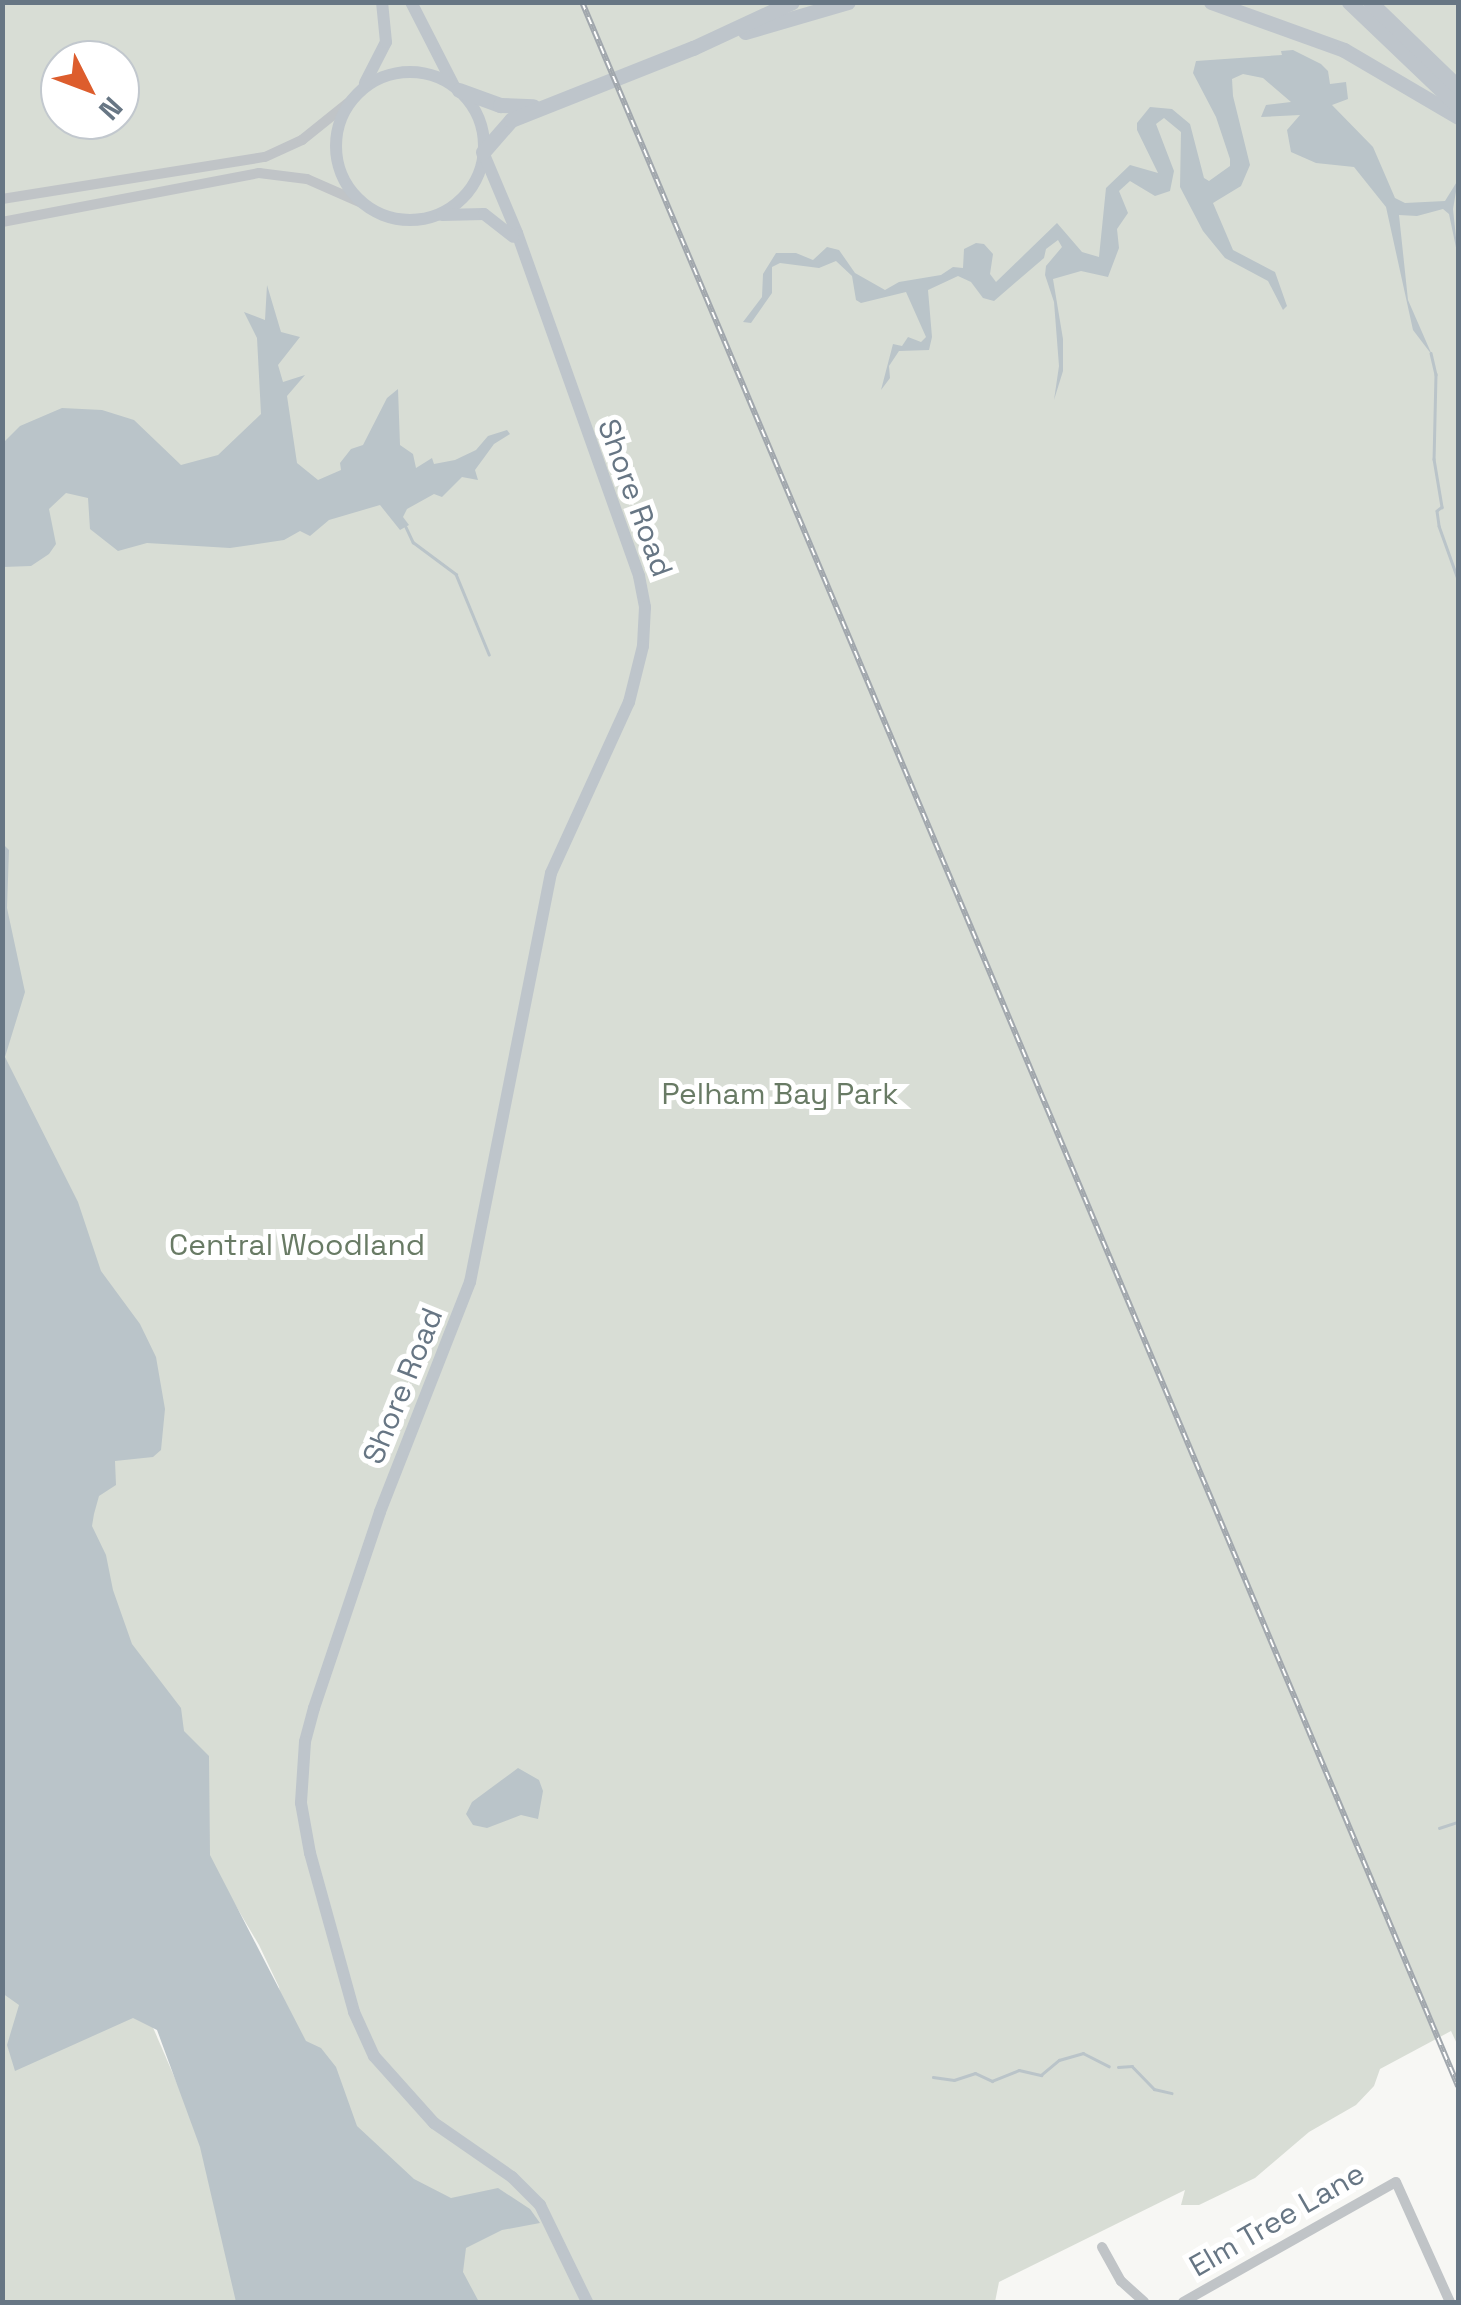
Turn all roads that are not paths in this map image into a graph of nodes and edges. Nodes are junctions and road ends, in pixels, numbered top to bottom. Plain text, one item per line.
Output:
1 (382, 2) edge
2 (410, 2) edge
3 (792, 2) edge
4 (848, 2) edge
5 (1211, 2) edge
6 (1349, 2) edge
7 (1370, 2) edge
8 (694, 48) junction
9 (456, 88) junction
10 (1458, 88) edge
11 (355, 96) junction
12 (552, 104) junction
13 (1458, 106) edge
14 (1458, 117) edge
15 (484, 152) junction
16 (2, 199) edge
17 (364, 204) junction
18 (430, 217) junction
19 (2, 222) edge
20 (520, 246) junction
21 (1102, 2247) dead end
22 (587, 2302) edge
23 (1144, 2302) edge
24 (1183, 2302) edge
25 (1450, 2302) edge

1 - 11 main road
2 - 9 main road
3 - 8 highway
4 - 8 highway
5 - 14 highway
6 - 13 highway
7 - 10 highway
8 - 12 highway
9 - 11 main road
9 - 12 highway
9 - 15 main road
11 - 16 street
11 - 17 main road
12 - 15 highway
15 - 18 main road
15 - 20 main road, Shore Road
17 - 18 main road
17 - 19 street
18 - 20 main road
20 - 22 main road, Shore Road
21 - 23 street
24 - 25 street, Elm Tree Lane

